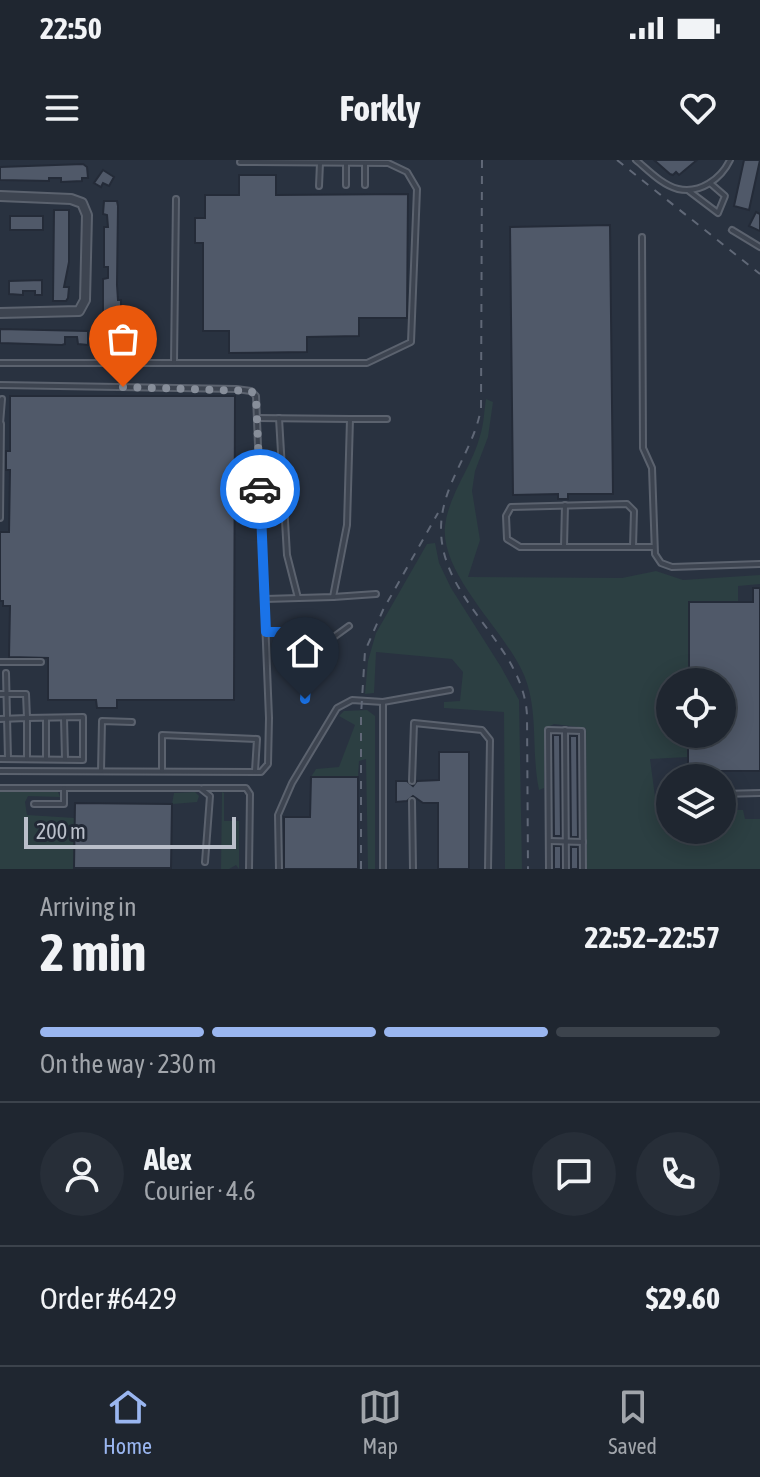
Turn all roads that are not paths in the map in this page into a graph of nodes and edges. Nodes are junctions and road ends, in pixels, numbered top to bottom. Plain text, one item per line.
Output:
1 (636, 160) edge
2 (730, 160) edge
3 (240, 162) dead end
4 (320, 163) junction
5 (346, 163) junction
6 (365, 163) junction
7 (710, 183) junction
8 (346, 185) dead end
9 (365, 185) dead end
10 (319, 186) dead end
11 (687, 190) junction
12 (0, 196) edge
13 (176, 199) dead end
14 (732, 230) dead end
15 (642, 237) dead end
16 (760, 247) edge
17 (0, 313) edge
18 (0, 363) edge
19 (174, 363) junction
20 (0, 385) edge
21 (2, 399) edge
22 (257, 418) junction
23 (279, 418) junction
24 (350, 419) junction
25 (387, 419) dead end
26 (0, 424) edge
27 (1, 469) edge
28 (1, 504) edge
29 (565, 505) junction
30 (0, 518) edge
31 (564, 547) junction
32 (633, 547) junction
33 (653, 547) junction
34 (760, 564) edge
35 (376, 594) dead end
36 (333, 597) junction
37 (298, 598) junction
38 (265, 599) junction
39 (349, 626) dead end
40 (266, 632) junction
41 (309, 655) junction
42 (0, 662) edge
43 (41, 662) dead end
44 (6, 673) dead end
45 (450, 690) dead end
46 (0, 694) edge
47 (7, 694) junction
48 (305, 699) dead end
49 (383, 702) junction
50 (27, 718) junction
51 (46, 718) junction
52 (64, 718) junction
53 (0, 719) edge
54 (7, 719) junction
55 (132, 722) dead end
56 (565, 730) junction
57 (0, 759) edge
58 (8, 759) junction
59 (27, 759) junction
60 (46, 759) junction
61 (65, 760) junction
62 (0, 771) edge
63 (101, 771) junction
64 (162, 771) junction
65 (255, 771) junction
66 (412, 781) dead end
67 (0, 788) edge
68 (64, 788) junction
69 (200, 788) junction
70 (760, 793) edge
71 (736, 794) edge
72 (412, 801) dead end
73 (34, 804) dead end
74 (549, 841) junction
75 (566, 841) junction
76 (583, 842) junction
77 (205, 862) dead end
78 (249, 869) edge
79 (279, 869) edge
80 (383, 869) edge
81 (413, 869) edge
82 (488, 869) edge
83 (549, 869) edge
84 (566, 869) edge
85 (583, 869) edge

1 - 11 lane
2 - 7 lane
3 - 4 lane
4 - 5 lane
4 - 10 lane
5 - 6 lane
5 - 8 lane
6 - 9 lane
6 - 19 lane
7 - 11 lane
7 - 11 lane
12 - 17 street
13 - 19 lane
14 - 16 lane
15 - 33 lane
18 - 19 lane
20 - 22 lane
21 - 26 lane
22 - 23 lane
22 - 38 lane
23 - 24 lane
23 - 37 lane
24 - 25 lane
24 - 36 lane
26 - 27 lane
27 - 28 lane
28 - 30 lane
29 - 31 lane
29 - 31 lane
29 - 32 lane
31 - 32 lane
32 - 33 lane
33 - 34 lane
35 - 36 lane
36 - 37 lane
37 - 38 lane
38 - 40 lane
39 - 41 lane
40 - 41 lane
40 - 65 lane
41 - 48 lane
42 - 43 lane
44 - 47 lane
45 - 49 lane
46 - 47 lane
47 - 50 lane
47 - 54 lane
49 - 79 lane
49 - 80 lane
50 - 51 lane
50 - 54 lane
50 - 59 lane
51 - 52 lane
51 - 60 lane
52 - 61 lane
52 - 61 lane
53 - 54 lane
54 - 58 lane
55 - 63 lane
56 - 74 lane
56 - 75 lane
56 - 76 lane
57 - 58 lane
58 - 59 lane
59 - 60 lane
60 - 61 lane
62 - 63 lane
63 - 64 lane
64 - 65 lane
64 - 65 lane
66 - 82 lane
67 - 68 lane
68 - 69 lane
68 - 73 lane
69 - 77 lane
69 - 78 lane
70 - 71 lane
72 - 81 lane
74 - 75 lane
74 - 83 lane
75 - 76 lane
75 - 84 lane
76 - 85 lane

